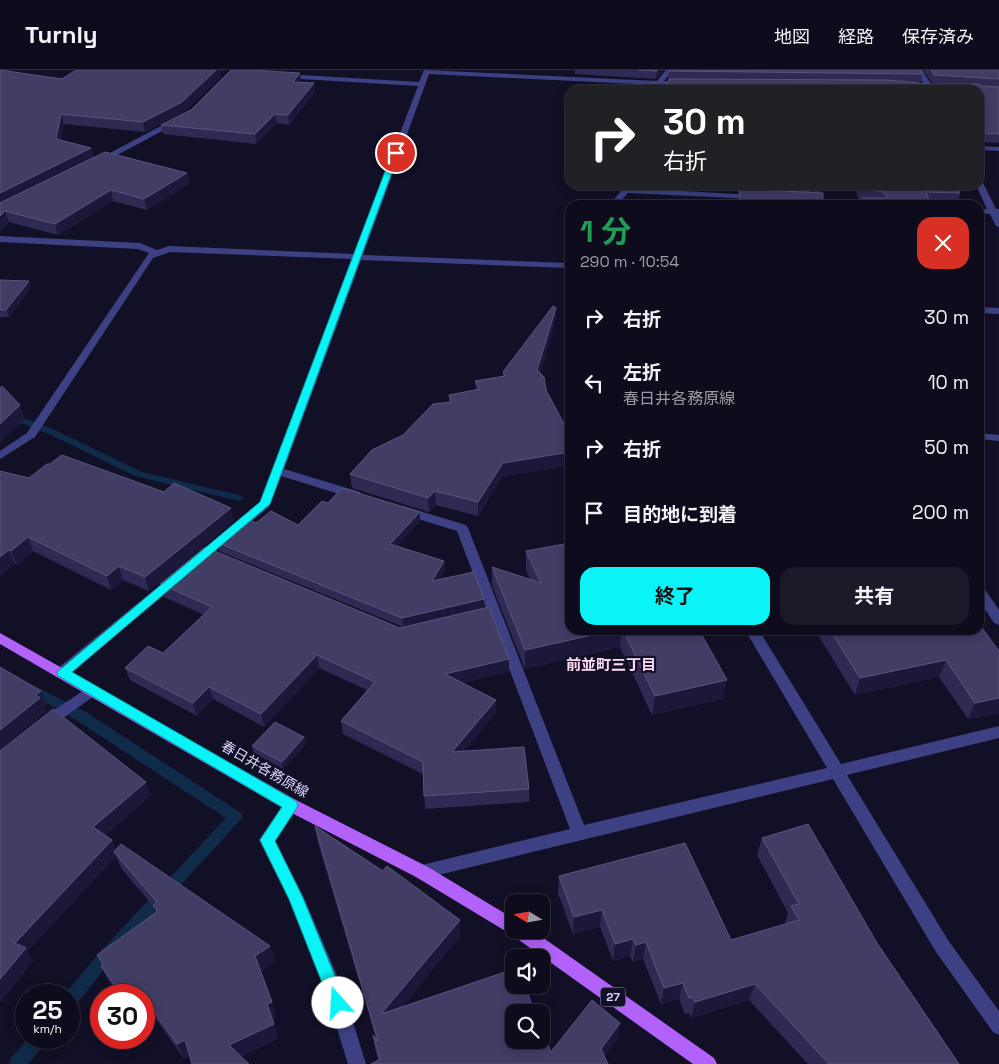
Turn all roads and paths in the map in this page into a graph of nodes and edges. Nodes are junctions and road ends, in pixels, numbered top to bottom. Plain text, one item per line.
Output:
1 (670, 70) edge
2 (919, 70) edge
3 (426, 71) edge
4 (552, 73) edge
5 (279, 76) edge
6 (422, 84) junction
7 (690, 84) edge
8 (637, 85) edge
9 (659, 85) edge
10 (679, 85) edge
11 (928, 85) edge
12 (188, 116) edge
13 (984, 148) edge
14 (999, 149) edge
15 (94, 163) edge
16 (663, 190) edge
17 (983, 190) edge
18 (760, 198) edge
19 (996, 212) edge
20 (999, 224) edge
21 (0, 239) edge
22 (156, 253) junction
23 (357, 257) junction
24 (565, 265) edge
25 (984, 310) edge
26 (999, 311) edge
27 (984, 436) edge
28 (999, 438) edge
29 (0, 456) edge
30 (277, 472) junction
31 (369, 500) edge
32 (388, 505) edge
33 (206, 553) junction
34 (224, 560) edge
35 (984, 598) edge
36 (999, 620) edge
37 (755, 635) edge
38 (0, 638) edge
39 (63, 672) junction
40 (92, 690) junction
41 (34, 732) edge
42 (999, 732) edge
43 (838, 772) junction
44 (291, 805) junction
45 (579, 832) junction
46 (422, 872) junction
47 (505, 923) edge
48 (531, 939) edge
49 (999, 1026) edge
50 (357, 1064) edge
51 (708, 1064) edge

1 - 9 street
2 - 11 street
3 - 4 street
3 - 6 street
4 - 8 street
5 - 6 street
6 - 23 street
7 - 10 street
12 - 15 street
13 - 14 street
16 - 18 street
17 - 19 street
19 - 20 street
21 - 22 street
22 - 23 street
22 - 29 street
23 - 24 street
23 - 30 street
25 - 26 street
27 - 28 street
30 - 31 street
30 - 33 street
32 - 45 street
33 - 34 street
33 - 39 street
35 - 36 street
37 - 43 street
38 - 39 main road, 春日井各務原線
39 - 40 main road, 春日井各務原線
40 - 41 street
40 - 44 main road, 春日井各務原線
42 - 43 street
43 - 45 street
43 - 49 street
44 - 46 main road, 春日井各務原線
44 - 50 street
45 - 46 street
46 - 47 main road, 春日井各務原線
48 - 51 main road, 27

